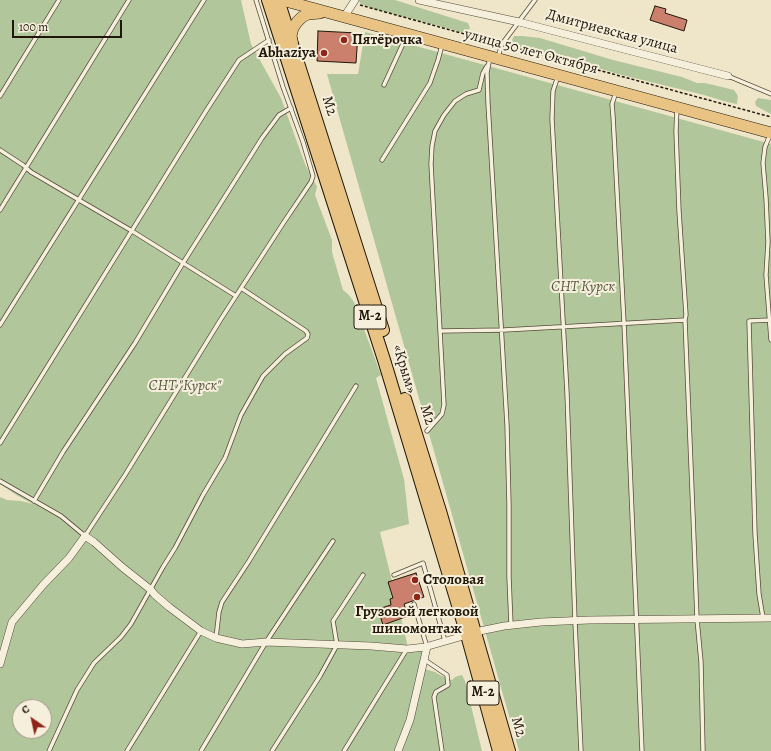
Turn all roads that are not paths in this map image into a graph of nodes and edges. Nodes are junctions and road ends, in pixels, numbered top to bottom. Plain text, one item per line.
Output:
1 (59, 0) edge
2 (129, 0) edge
3 (204, 0) edge
4 (256, 0) edge
5 (268, 0) edge
6 (278, 0) edge
7 (282, 0) edge
8 (418, 0) edge
9 (535, 0) edge
10 (354, 2) edge
11 (327, 13) junction
12 (344, 17) junction
13 (519, 22) junction
14 (407, 33) junction
15 (269, 40) junction
16 (442, 43) junction
17 (292, 44) junction
18 (492, 59) junction
19 (558, 75) junction
20 (728, 76) joint
21 (384, 85) dead end
22 (617, 91) junction
23 (771, 94) edge
24 (0, 96) edge
25 (677, 107) junction
26 (291, 108) junction
27 (771, 133) edge
28 (0, 150) edge
29 (382, 160) dead end
30 (27, 168) junction
31 (78, 200) junction
32 (0, 210) edge
33 (132, 231) junction
34 (183, 263) junction
35 (241, 288) junction
36 (236, 296) junction
37 (770, 318) edge
38 (685, 320) junction
39 (624, 323) junction
40 (0, 325) edge
41 (563, 326) junction
42 (501, 330) junction
43 (440, 332) junction
44 (771, 340) edge
45 (356, 386) dead end
46 (427, 431) dead end
47 (0, 443) edge
48 (0, 481) edge
49 (34, 501) junction
50 (85, 536) junction
51 (333, 541) dead end
52 (394, 574) dead end
53 (364, 575) dead end
54 (151, 590) junction
55 (414, 604) dead end
56 (763, 618) junction
57 (771, 618) edge
58 (697, 619) junction
59 (636, 620) junction
60 (575, 622) junction
61 (511, 625) junction
62 (201, 631) junction
63 (471, 634) junction
64 (216, 638) junction
65 (266, 642) junction
66 (445, 642) junction
67 (337, 645) junction
68 (428, 646) junction
69 (407, 649) junction
70 (425, 660) junction
71 (0, 664) edge
72 (49, 751) edge
73 (127, 751) edge
74 (201, 751) edge
75 (272, 751) edge
76 (344, 751) edge
77 (398, 751) edge
78 (442, 751) edge
79 (499, 751) edge
80 (509, 751) edge
81 (581, 751) edge
82 (642, 751) edge
83 (703, 751) edge

1 - 24 lane
2 - 30 lane
3 - 31 lane
4 - 15 lane
5 - 63 highway, «Крым» / М-2
6 - 17 highway, М2
7 - 11 main road, улица 50 лет Октября
8 - 13 street, Дмитриевская улица
9 - 13 lane
10 - 12 street
11 - 12 main road, улица 50 лет Октября
11 - 17 main road
12 - 14 main road, улица 50 лет Октября
13 - 18 lane
13 - 20 street, Дмитриевская улица
14 - 16 main road, улица 50 лет Октября
14 - 21 lane
15 - 26 lane
15 - 33 lane
16 - 18 main road, улица 50 лет Октября
16 - 29 lane
17 - 63 highway, М2
18 - 19 main road, улица 50 лет Октября
18 - 42 lane
18 - 43 lane
19 - 22 main road, улица 50 лет Октября
19 - 41 lane
20 - 23 lane
22 - 25 main road, улица 50 лет Октября
22 - 39 lane
25 - 27 main road, улица 50 лет Октября
25 - 38 lane
26 - 34 lane
26 - 35 lane
27 - 37 lane
28 - 30 lane
30 - 31 lane
30 - 32 lane
31 - 33 lane
31 - 40 lane
33 - 34 lane
33 - 47 lane
34 - 36 lane
34 - 49 lane
35 - 36 lane
35 - 54 lane
36 - 50 lane
37 - 44 lane
37 - 56 lane
38 - 39 lane
38 - 58 lane
39 - 41 lane
39 - 59 lane
41 - 42 lane
41 - 60 lane
42 - 43 lane
42 - 61 lane
43 - 46 lane
45 - 64 lane
48 - 49 lane
49 - 50 lane
50 - 54 street
50 - 71 street
51 - 65 lane
52 - 66 lane
53 - 67 lane
54 - 62 street
54 - 72 lane
55 - 68 lane
56 - 57 street
56 - 58 street
58 - 59 street
58 - 83 lane
59 - 60 street
59 - 82 lane
60 - 61 street
60 - 81 lane
61 - 63 street
62 - 64 street
62 - 73 lane
63 - 66 street
63 - 79 highway, «Крым» / М-2
63 - 80 highway, М2
64 - 65 street
65 - 67 street
65 - 74 lane
66 - 68 street
67 - 69 street
67 - 75 lane
68 - 69 street
68 - 70 street
69 - 76 lane
70 - 77 street
70 - 78 lane

